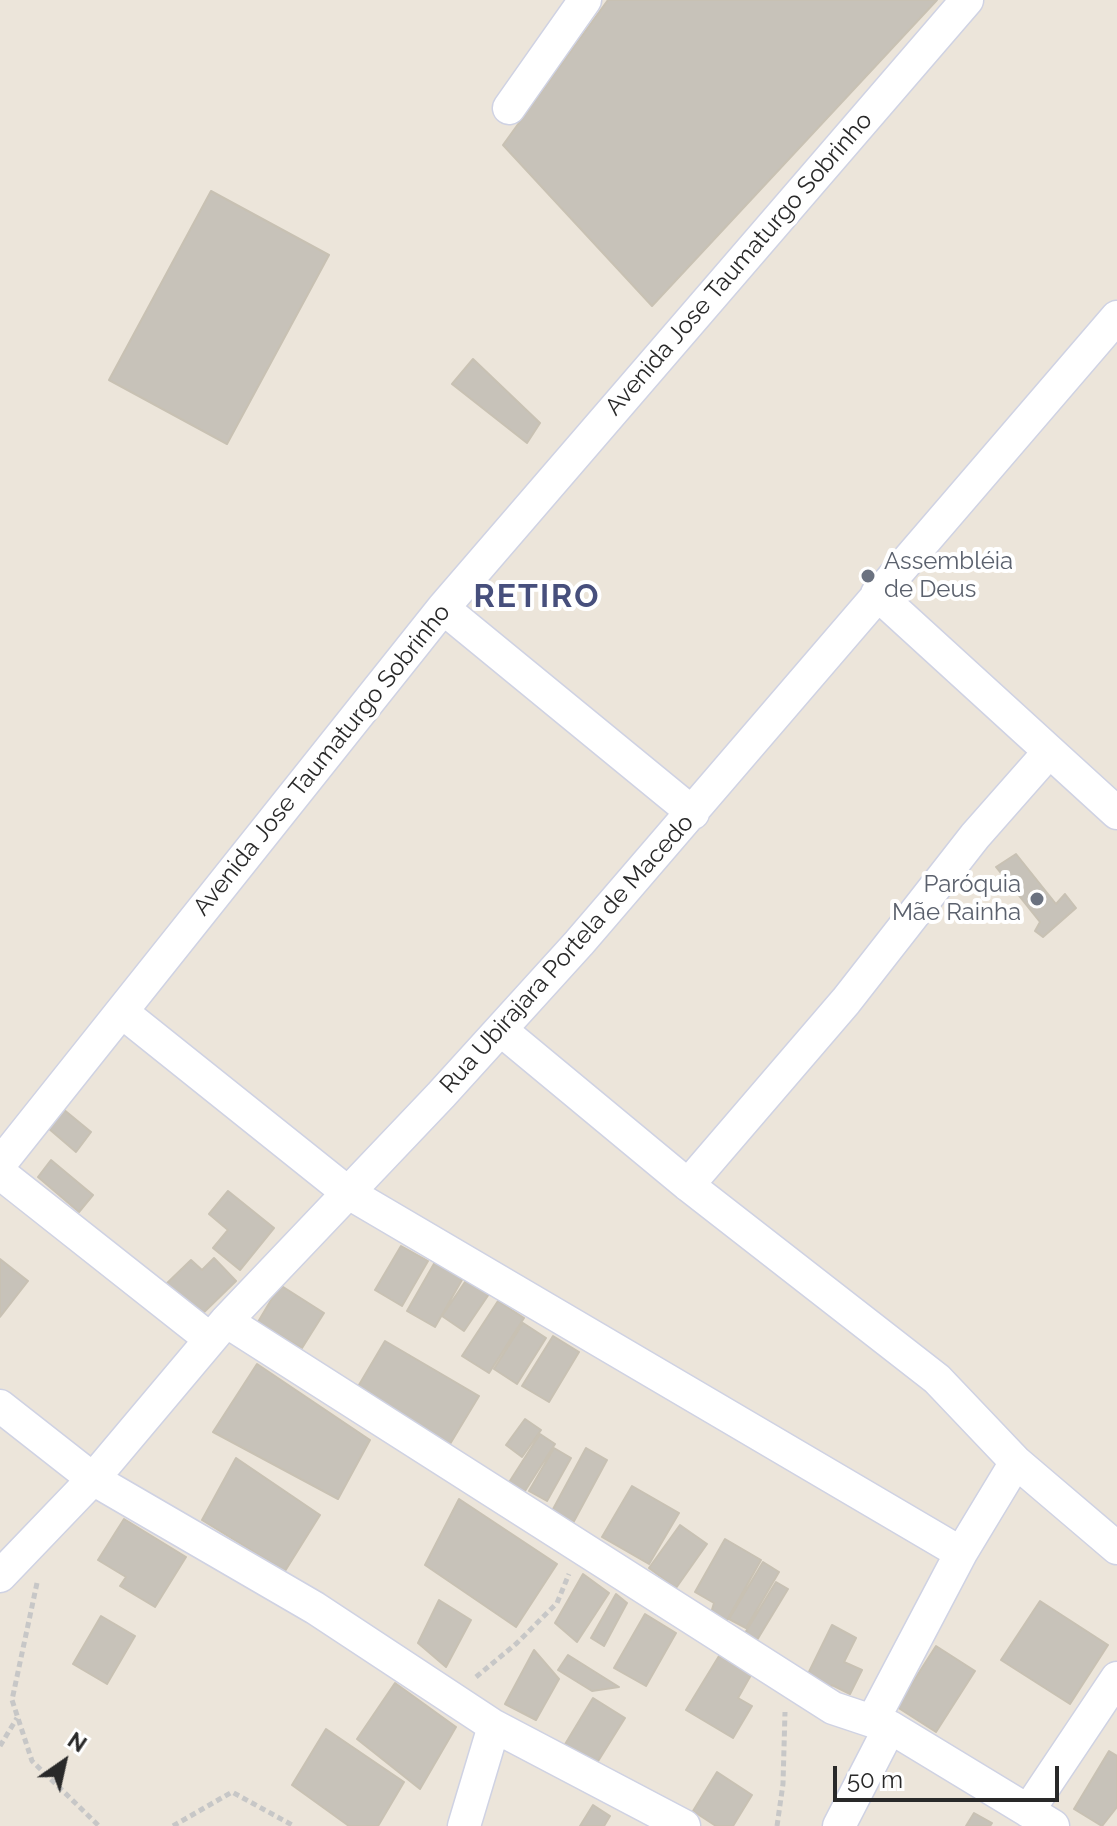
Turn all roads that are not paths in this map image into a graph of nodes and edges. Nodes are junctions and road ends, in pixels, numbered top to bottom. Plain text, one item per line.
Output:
1 (585, 0) edge
2 (967, 0) edge
3 (509, 108) dead end
4 (1117, 317) edge
5 (877, 594) junction
6 (443, 608) junction
7 (1049, 752) junction
8 (693, 813) junction
9 (1117, 813) edge
10 (122, 1012) junction
11 (501, 1030) junction
12 (0, 1164) edge
13 (0, 1173) edge
14 (688, 1185) junction
15 (347, 1192) junction
16 (218, 1330) junction
17 (0, 1406) edge
18 (1016, 1462) junction
19 (93, 1479) junction
20 (1117, 1548) edge
21 (961, 1553) junction
22 (0, 1576) edge
23 (1117, 1678) edge
24 (881, 1724) junction
25 (494, 1726) junction
26 (1040, 1818) edge
27 (464, 1826) edge
28 (684, 1826) edge
29 (839, 1826) edge

1 - 3 street
2 - 6 street, Avenida Jose Taumaturgo Sobrinho
4 - 5 street, Rua Ubirajara Portela de Macedo
5 - 7 street
5 - 8 street, Rua Ubirajara Portela de Macedo
6 - 8 street
6 - 10 street, Avenida Jose Taumaturgo Sobrinho
7 - 9 street
7 - 14 street
8 - 11 street, Rua Ubirajara Portela de Macedo
10 - 12 street, Avenida Jose Taumaturgo Sobrinho
10 - 15 street
11 - 14 street
11 - 15 street, Rua Ubirajara Portela de Macedo
13 - 16 street
14 - 18 street
15 - 16 street, Rua Ubirajara Portela de Macedo
15 - 21 street
16 - 19 street, Rua Ubirajara Portela de Macedo
16 - 24 street
17 - 19 street
18 - 20 street
18 - 21 street
19 - 22 street, Rua Ubirajara Portela de Macedo
19 - 25 street
21 - 24 street
23 - 26 street
24 - 26 street
24 - 29 street
25 - 27 street
25 - 28 street

